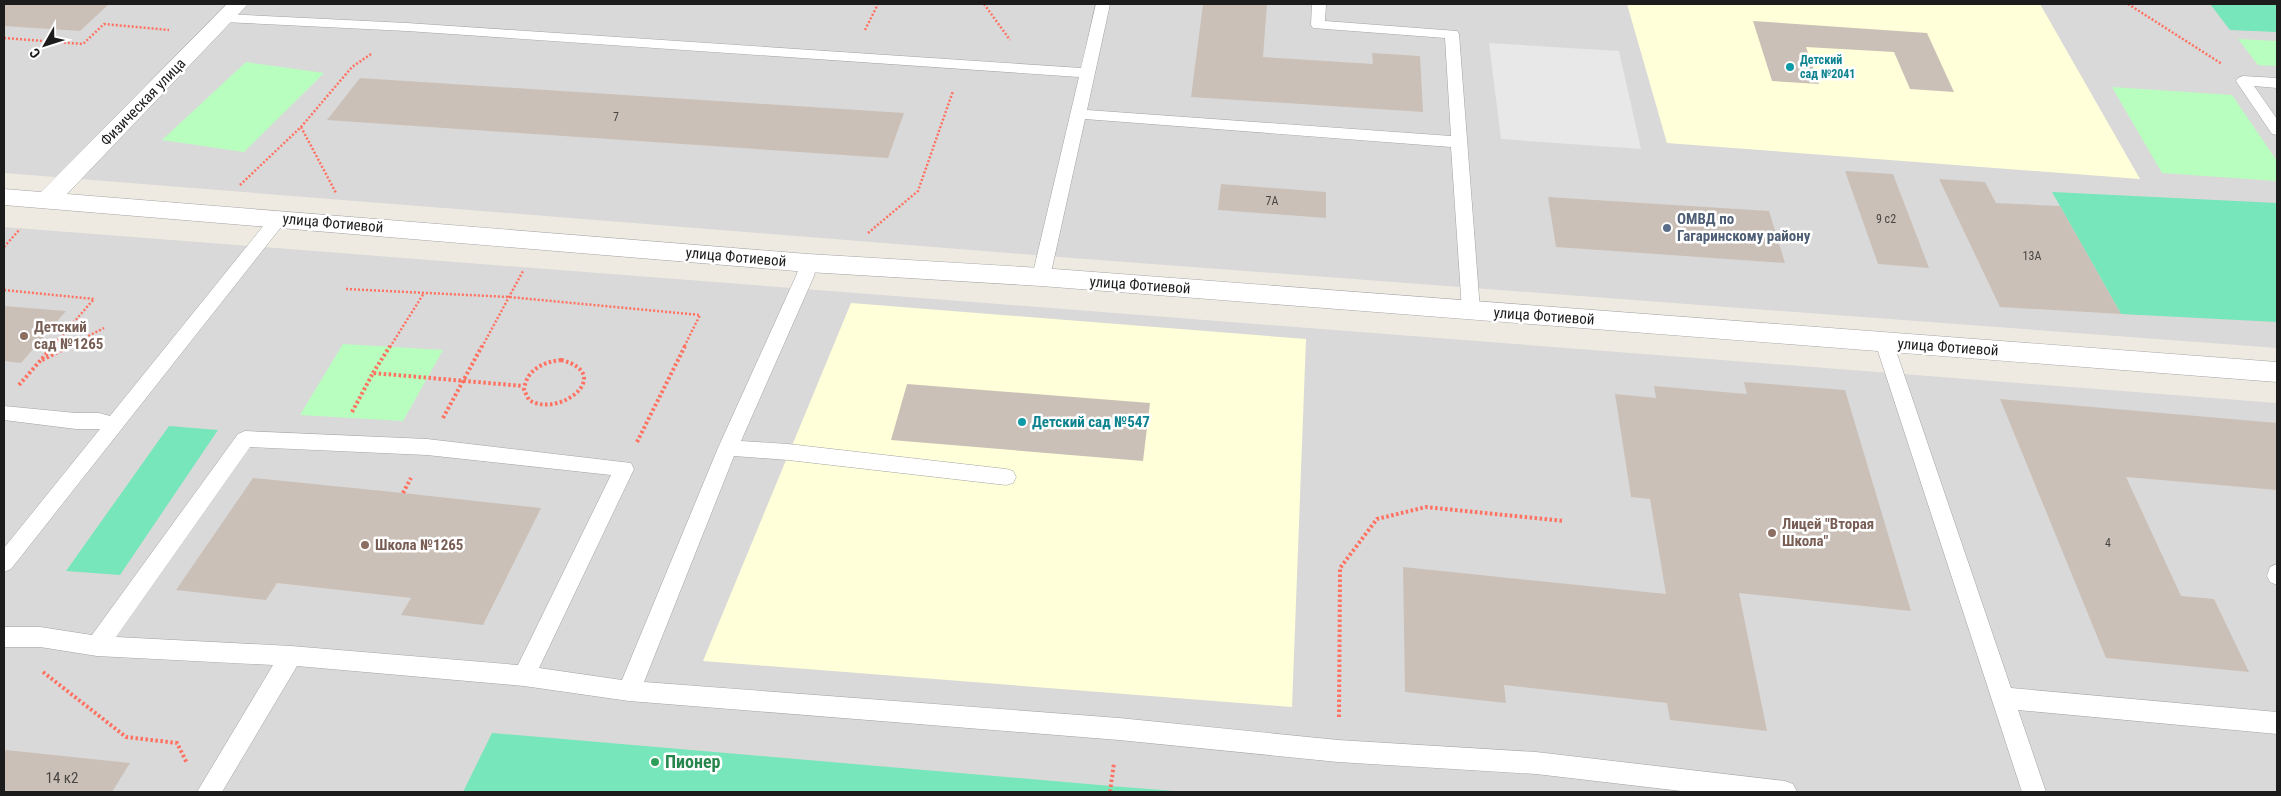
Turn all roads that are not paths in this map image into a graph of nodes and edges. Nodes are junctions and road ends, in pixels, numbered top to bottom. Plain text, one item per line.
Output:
1 (1102, 4) edge
2 (1319, 4) edge
3 (231, 11) edge
4 (1087, 73) junction
5 (2277, 83) edge
6 (1078, 114) junction
7 (2277, 130) edge
8 (1459, 142) junction
9 (4, 197) edge
10 (47, 200) junction
11 (279, 218) junction
12 (808, 263) junction
13 (1041, 277) junction
14 (1471, 310) junction
15 (1884, 342) junction
16 (2277, 372) edge
17 (4, 414) edge
18 (115, 425) junction
19 (728, 448) junction
20 (1006, 477) dead end
21 (4, 563) edge
22 (4, 637) edge
23 (97, 646) junction
24 (290, 656) junction
25 (524, 676) junction
26 (629, 690) junction
27 (2003, 698) junction
28 (2277, 723) edge
29 (209, 792) edge
30 (1785, 792) edge
31 (2034, 792) edge

1 - 4 lane
2 - 8 lane
3 - 4 lane
3 - 10 street, Физическая улица
4 - 6 lane
5 - 7 lane
6 - 8 lane
6 - 13 lane
8 - 14 lane
9 - 10 street, улица Фотиевой
10 - 11 street, улица Фотиевой
11 - 12 street, улица Фотиевой
11 - 18 lane
12 - 13 street, улица Фотиевой
12 - 19 lane
13 - 14 street, улица Фотиевой
14 - 15 street, улица Фотиевой
15 - 16 street, улица Фотиевой
15 - 27 lane
17 - 18 lane
18 - 21 lane
19 - 20 lane
19 - 26 lane
22 - 23 lane
23 - 24 lane
23 - 25 lane
24 - 25 lane
24 - 29 lane
25 - 26 lane
26 - 30 lane
27 - 28 lane
27 - 31 lane

